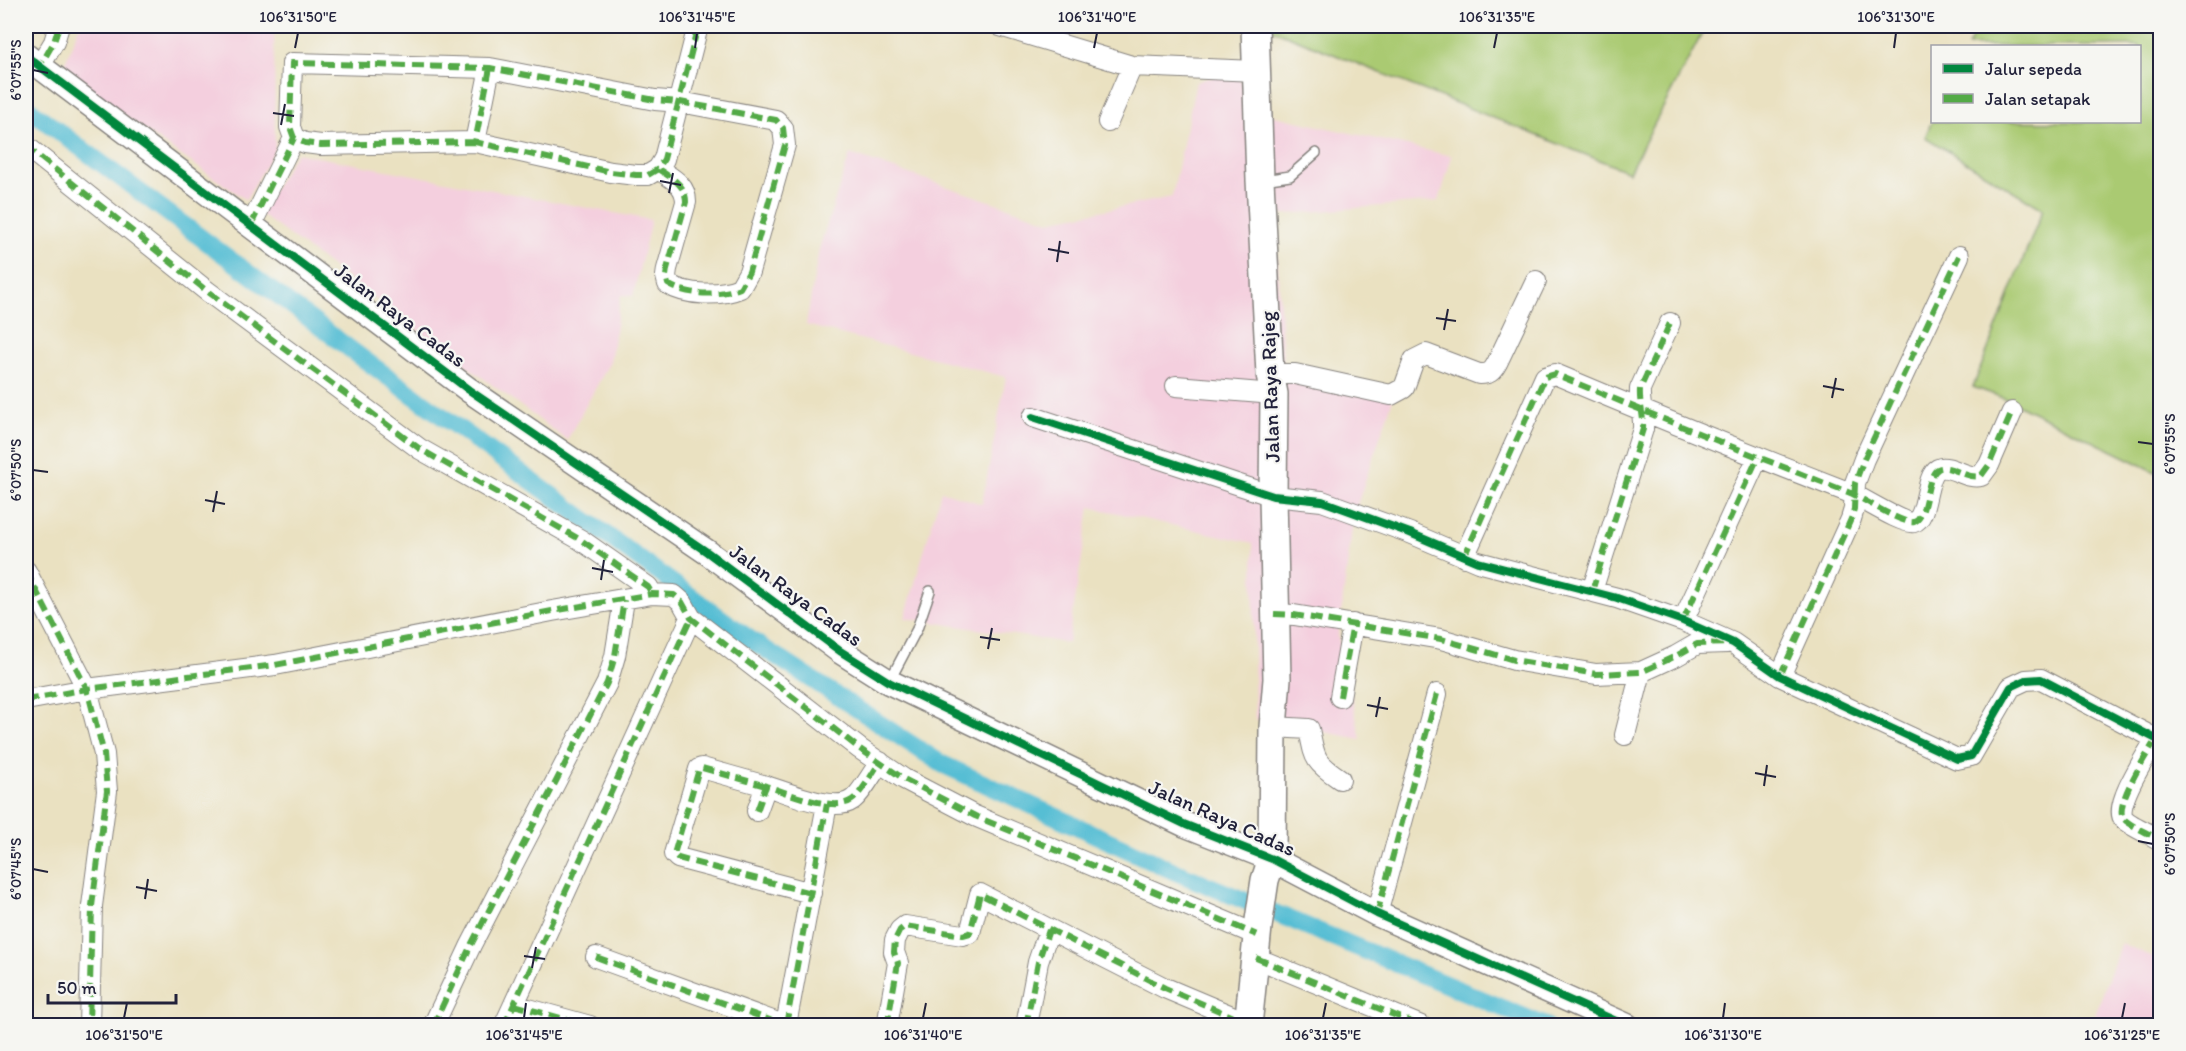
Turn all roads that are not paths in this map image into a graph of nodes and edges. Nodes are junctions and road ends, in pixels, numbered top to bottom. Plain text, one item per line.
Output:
1 (59, 26) edge
2 (698, 26) edge
3 (1000, 26) edge
4 (1255, 26) edge
5 (30, 62) edge
6 (1132, 66) junction
7 (490, 68) junction
8 (1257, 71) junction
9 (680, 102) junction
10 (1108, 122) dead end
11 (294, 138) junction
12 (475, 142) junction
13 (26, 146) edge
14 (1316, 153) dead end
15 (658, 169) junction
16 (1260, 180) junction
17 (251, 225) junction
18 (1959, 256) dead end
19 (1536, 281) dead end
20 (1670, 323) dead end
21 (1272, 384) junction
22 (1176, 386) dead end
23 (1642, 411) junction
24 (2012, 412) dead end
25 (1033, 417) dead end
26 (1758, 458) junction
27 (1855, 495) junction
28 (1272, 496) junction
29 (1464, 557) junction
30 (26, 574) edge
31 (930, 591) dead end
32 (1592, 591) junction
33 (661, 594) junction
34 (624, 600) junction
35 (1274, 614) junction
36 (691, 618) junction
37 (1683, 621) junction
38 (1353, 624) junction
39 (1733, 643) junction
40 (1641, 672) junction
41 (1780, 676) junction
42 (889, 682) junction
43 (87, 689) junction
44 (1437, 694) dead end
45 (1340, 697) dead end
46 (26, 700) edge
47 (1273, 727) junction
48 (1625, 735) dead end
49 (2158, 740) edge
50 (880, 762) junction
51 (1340, 779) dead end
52 (766, 786) junction
53 (827, 804) junction
54 (757, 811) dead end
55 (2160, 840) edge
56 (1268, 870) junction
57 (811, 893) junction
58 (1377, 914) junction
59 (1049, 930) junction
60 (1257, 940) junction
61 (596, 957) dead end
62 (514, 1005) junction
63 (1248, 1024) edge
64 (786, 1025) edge
65 (89, 1026) edge
66 (433, 1026) edge
67 (504, 1026) edge
68 (590, 1026) edge
69 (887, 1026) edge
70 (1026, 1026) edge
71 (1421, 1026) edge
72 (1627, 1026) edge

1 - 5 street
2 - 9 street
3 - 6 street
4 - 8 main road, Jalan Raya Rajeg
5 - 17 street, Jalan Raya Cadas
6 - 8 street
6 - 10 street
7 - 9 street
7 - 11 street
7 - 12 street
8 - 16 main road, Jalan Raya Rajeg
9 - 15 street
9 - 15 street
11 - 12 street
11 - 17 street
12 - 15 street
13 - 33 street
14 - 16 lane
16 - 21 main road, Jalan Raya Rajeg
17 - 42 street, Jalan Raya Cadas
18 - 27 street
19 - 21 street
20 - 23 street
21 - 22 street
21 - 28 main road, Jalan Raya Rajeg
23 - 26 street
23 - 29 street
23 - 32 street
24 - 27 street
25 - 28 street
26 - 27 street
26 - 37 street
27 - 41 street
28 - 29 street
28 - 35 main road, Jalan Raya Rajeg
29 - 32 street
30 - 43 street
31 - 42 lane
32 - 37 street
33 - 34 street
33 - 36 street
34 - 43 street
34 - 66 street
35 - 38 street
35 - 47 main road, Jalan Raya Rajeg
36 - 50 street
36 - 62 street
37 - 39 street
38 - 40 street
38 - 45 street
39 - 40 street
39 - 41 street
40 - 48 street
41 - 49 street
42 - 56 street, Jalan Raya Cadas
43 - 46 street
43 - 65 street
44 - 58 street
47 - 51 street
47 - 56 main road, Jalan Raya Rajeg
49 - 55 street
50 - 53 street
50 - 60 street
52 - 53 street
52 - 54 street
52 - 57 street
53 - 57 street
56 - 58 street, Jalan Raya Cadas
56 - 60 main road, Jalan Raya Rajeg
57 - 64 street
58 - 72 street, Jalan Raya Cadas
59 - 63 street
59 - 69 street
59 - 70 street
60 - 63 main road, Jalan Raya Rajeg
60 - 71 street
61 - 64 street
62 - 67 street
62 - 68 street

